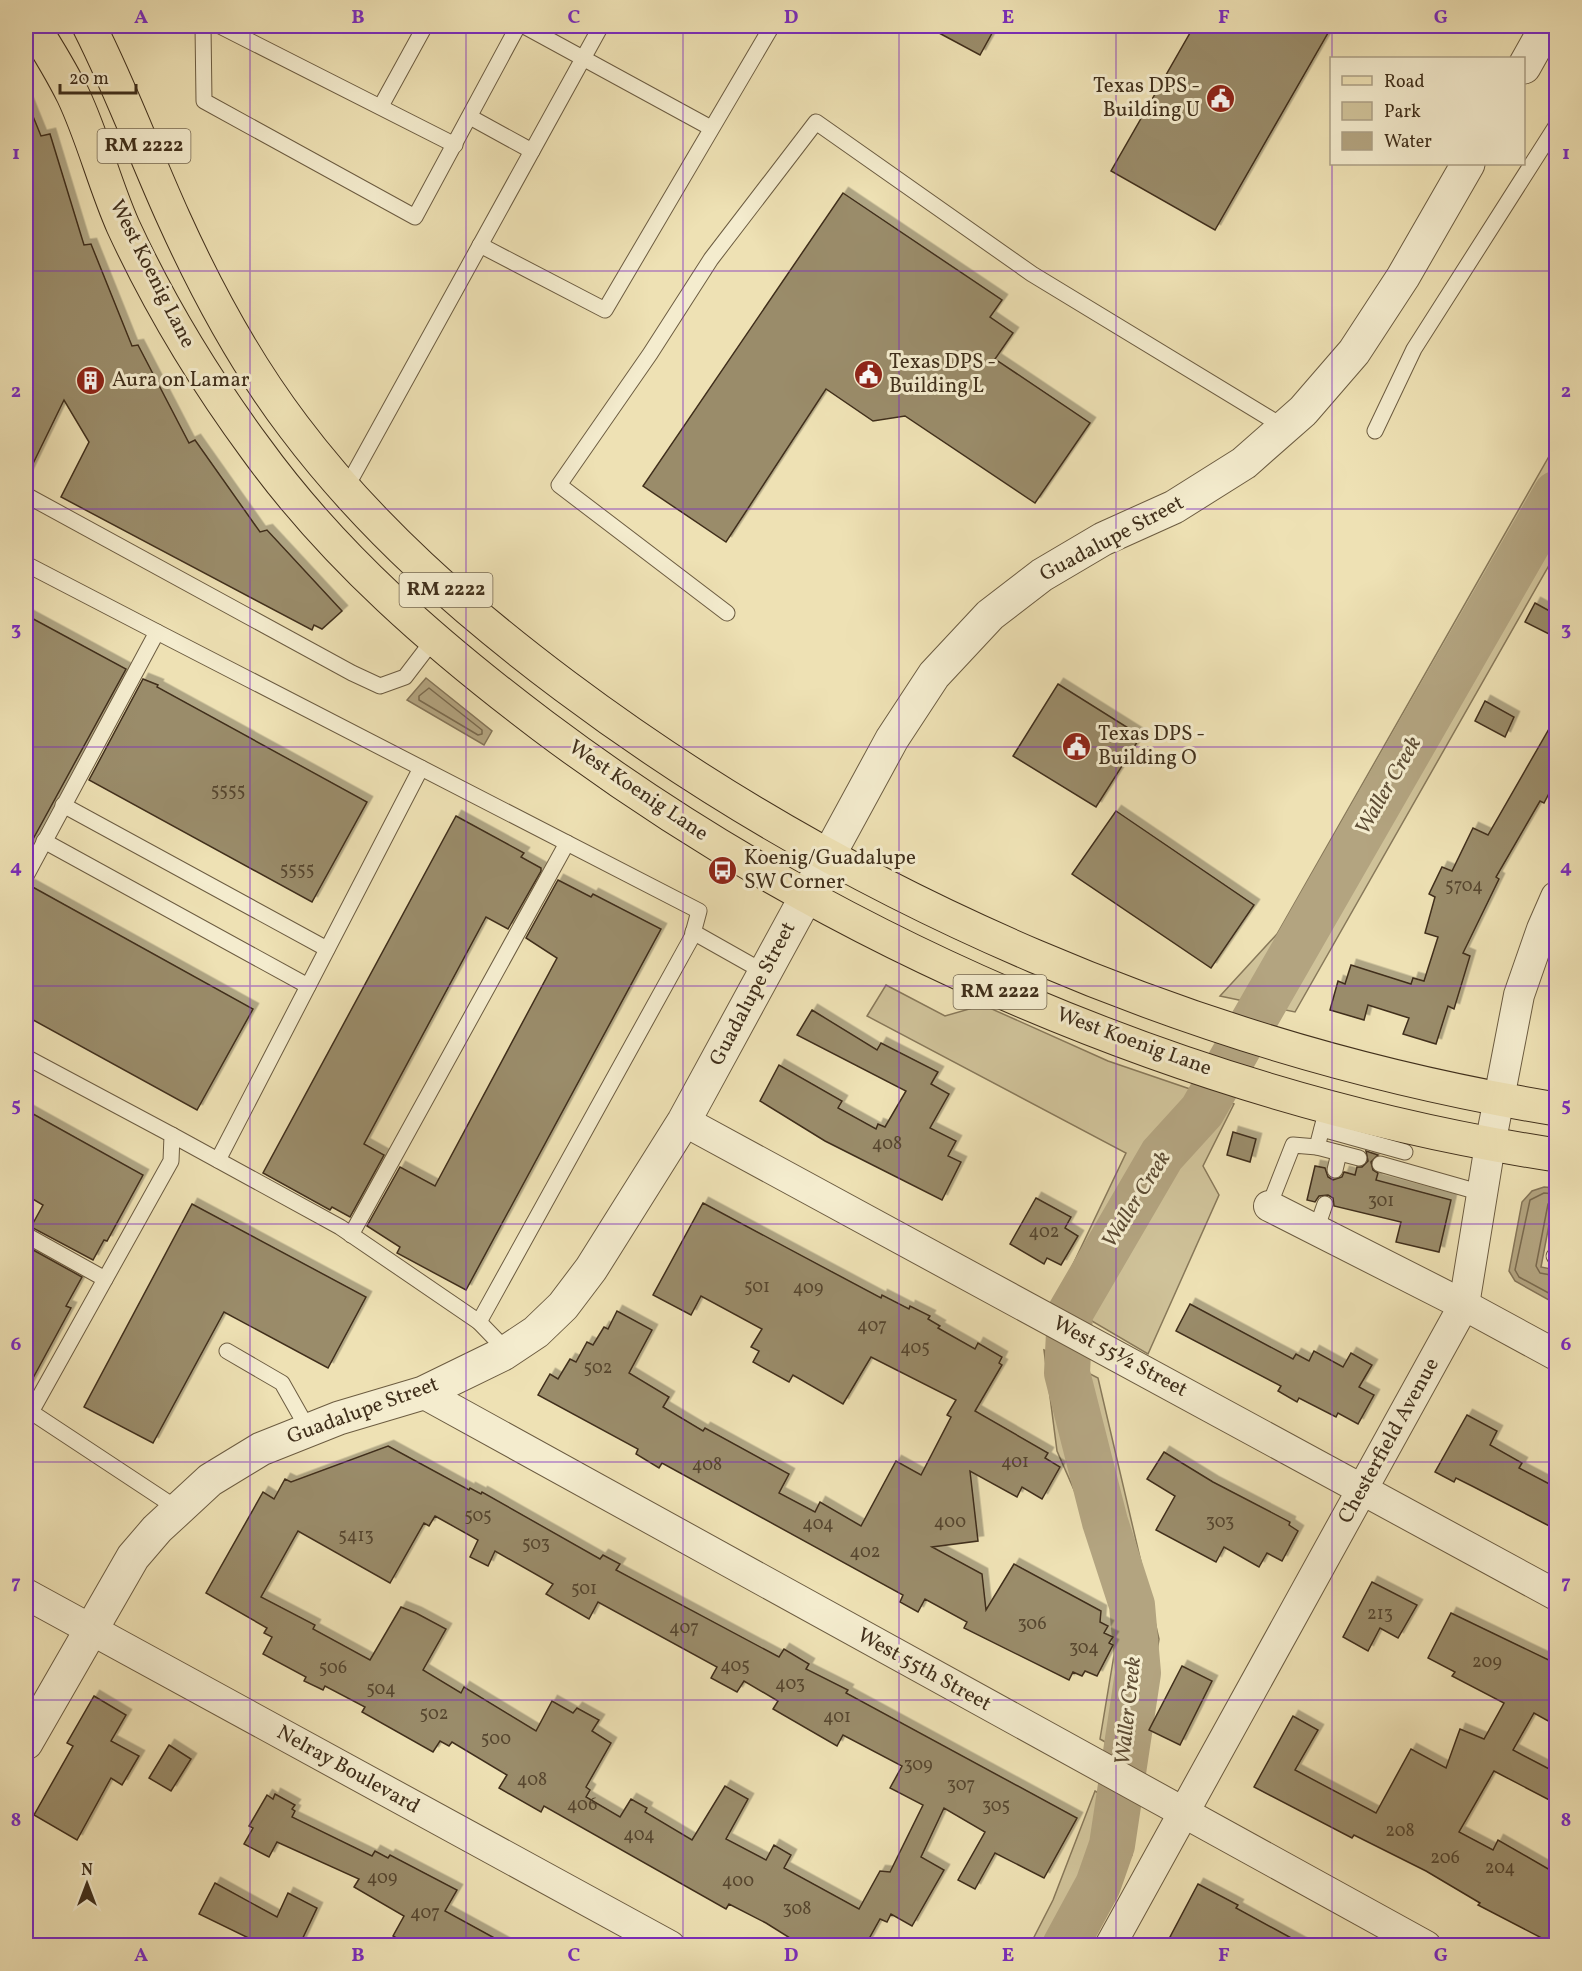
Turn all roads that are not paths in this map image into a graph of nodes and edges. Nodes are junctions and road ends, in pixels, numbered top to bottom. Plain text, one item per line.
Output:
1 (33, 26) edge
2 (88, 26) edge
3 (203, 26) edge
4 (220, 26) edge
5 (425, 26) edge
6 (518, 26) edge
7 (524, 26) edge
8 (601, 26) edge
9 (772, 26) edge
10 (1547, 26) edge
11 (584, 57) junction
12 (1525, 65) edge
13 (381, 106) junction
14 (470, 117) junction
15 (1557, 126) edge
16 (711, 128) junction
17 (455, 146) junction
18 (532, 151) junction
19 (1467, 165) edge
20 (480, 245) junction
21 (1284, 427) junction
22 (1375, 431) dead end
23 (345, 490) junction
24 (26, 495) edge
25 (26, 564) edge
26 (727, 613) dead end
27 (157, 632) junction
28 (434, 639) junction
29 (421, 768) junction
30 (63, 805) junction
31 (44, 841) junction
32 (567, 843) junction
33 (829, 854) junction
34 (26, 876) edge
35 (806, 896) junction
36 (1557, 897) edge
37 (693, 932) junction
38 (327, 949) junction
39 (764, 972) junction
40 (308, 987) junction
41 (26, 1057) edge
42 (1500, 1099) junction
43 (1557, 1108) edge
44 (1325, 1117) junction
45 (684, 1121) junction
46 (172, 1135) junction
47 (1408, 1140) junction
48 (1490, 1145) junction
49 (1317, 1147) junction
50 (1339, 1153) junction
51 (1557, 1155) edge
52 (1359, 1158) dead end
53 (218, 1160) junction
54 (1380, 1164) dead end
55 (1335, 1170) dead end
56 (1400, 1170) junction
57 (1482, 1193) junction
58 (1269, 1206) joint
59 (351, 1235) junction
60 (26, 1236) edge
61 (105, 1279) junction
62 (1464, 1305) junction
63 (479, 1322) junction
64 (227, 1351) dead end
65 (507, 1351) junction
66 (1557, 1355) edge
67 (423, 1393) junction
68 (28, 1411) edge
69 (308, 1430) junction
70 (1362, 1488) junction
71 (178, 1509) junction
72 (26, 1594) edge
73 (1557, 1595) edge
74 (91, 1628) junction
75 (26, 1743) edge
76 (1183, 1813) junction
77 (670, 1946) edge
78 (1110, 1946) edge
79 (1426, 1946) edge

1 - 28 main road, West Koenig Lane / RM 2222
2 - 23 main road, West Koenig Lane / RM 2222
3 - 17 lane
4 - 13 lane
5 - 13 lane
6 - 14 lane
7 - 11 lane
8 - 11 lane
9 - 16 lane
10 - 12 street
11 - 16 lane
11 - 18 lane
13 - 17 lane
14 - 17 lane
14 - 18 lane
15 - 22 lane
16 - 20 lane
18 - 20 lane
19 - 21 street, Guadalupe Street
20 - 23 lane
21 - 26 lane
21 - 33 street, Guadalupe Street
23 - 33 main road, West Koenig Lane / RM 2222
24 - 28 lane
25 - 27 lane
27 - 29 lane
27 - 30 lane
28 - 35 main road, West Koenig Lane / RM 2222
29 - 32 lane
29 - 38 lane
30 - 31 lane
30 - 38 lane
31 - 34 lane
31 - 40 lane
32 - 37 lane
32 - 59 lane
33 - 35 street, Guadalupe Street
33 - 42 main road, West Koenig Lane / RM 2222
35 - 39 street, Guadalupe Street
35 - 44 main road, West Koenig Lane / RM 2222
36 - 42 street, Chesterfield Avenue
37 - 39 lane
37 - 63 lane
38 - 40 lane
39 - 45 street, Guadalupe Street
40 - 53 lane
41 - 46 lane
42 - 43 main road, West Koenig Lane / RM 2222
42 - 48 street, Chesterfield Avenue
44 - 47 main road, West Koenig Lane / RM 2222
44 - 49 lane
45 - 65 street, Guadalupe Street
45 - 70 street, West 55½ Street
46 - 53 lane
46 - 61 lane
47 - 48 main road, West Koenig Lane / RM 2222
47 - 56 lane
48 - 51 main road, West Koenig Lane / RM 2222
48 - 57 street, Chesterfield Avenue
49 - 50 lane
49 - 58 lane
50 - 52 lane
50 - 55 lane
53 - 59 lane
54 - 56 lane
56 - 57 lane
57 - 62 street, Chesterfield Avenue
58 - 62 street
59 - 63 lane
60 - 61 lane
61 - 68 lane
62 - 66 street
62 - 70 street, Chesterfield Avenue
63 - 65 lane
64 - 69 lane
65 - 67 street, Guadalupe Street
67 - 69 street, Guadalupe Street
67 - 76 street, West 55th Street
68 - 71 lane
69 - 71 street, Guadalupe Street
70 - 73 street, West 55½ Street
70 - 76 street, Chesterfield Avenue
71 - 74 street, Guadalupe Street
72 - 74 street, Nelray Boulevard
74 - 75 street, Guadalupe Street
74 - 77 street, Nelray Boulevard
76 - 78 street, Chesterfield Avenue
76 - 79 street, West 55th Street

